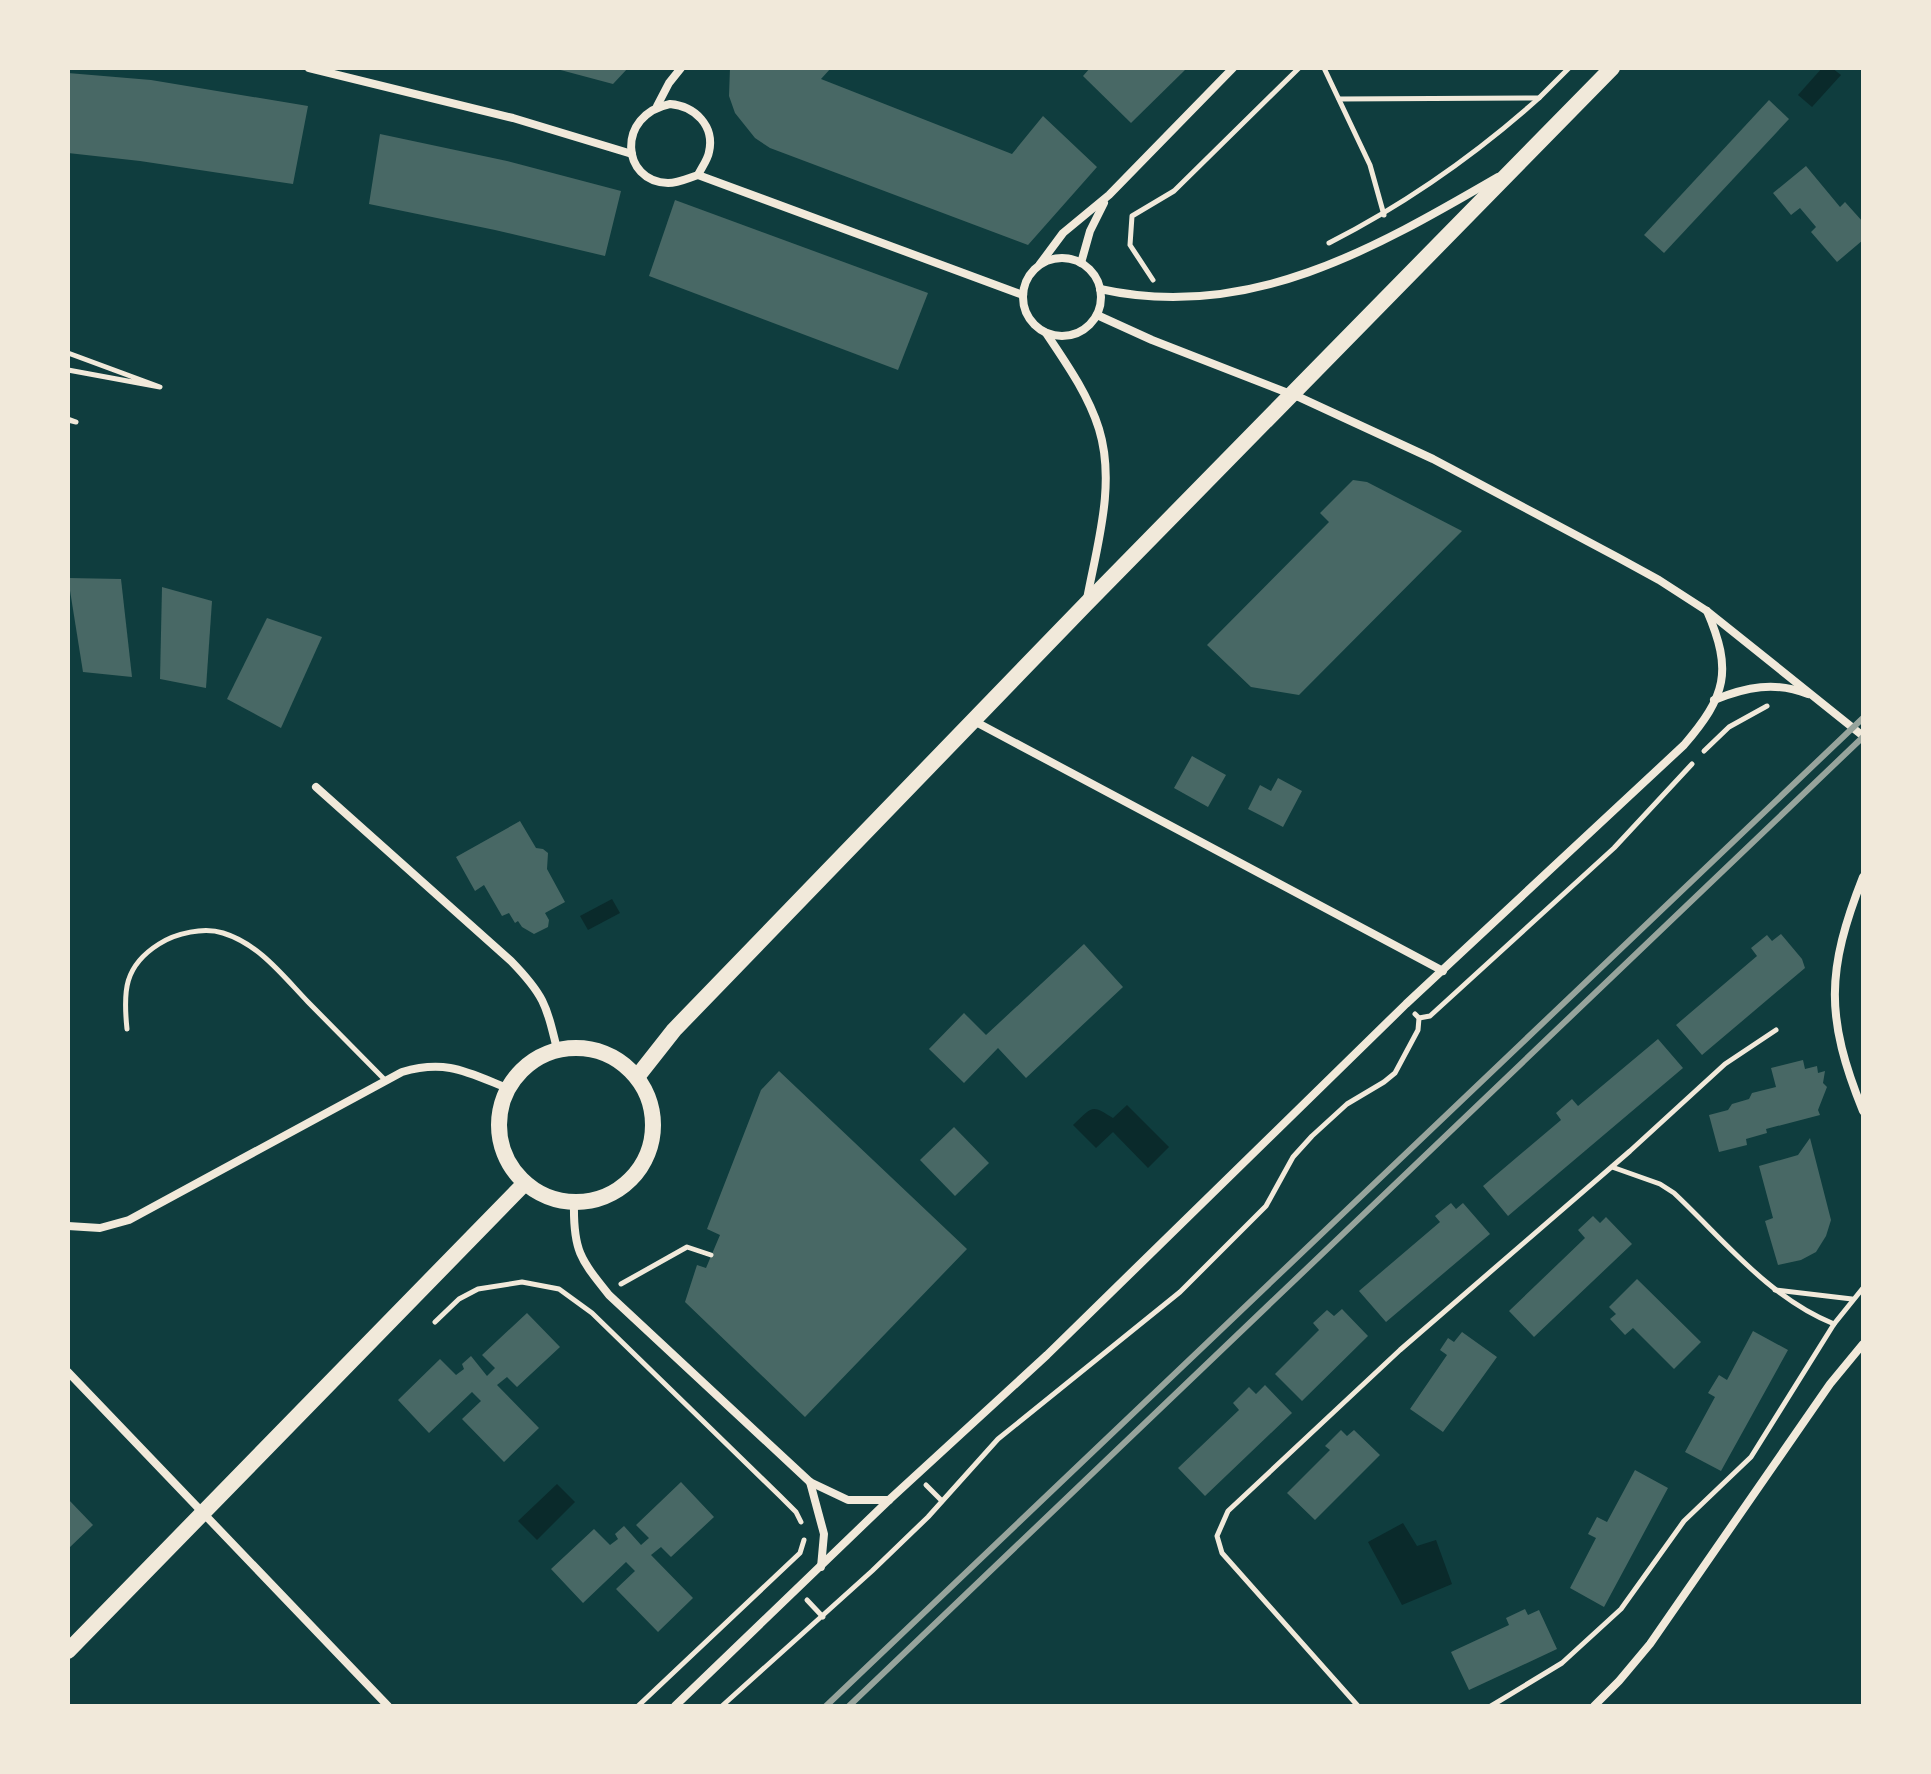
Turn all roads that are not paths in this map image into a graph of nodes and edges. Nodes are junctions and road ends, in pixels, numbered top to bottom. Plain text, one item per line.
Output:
1 (309, 68) edge
2 (681, 68) edge
3 (1233, 68) edge
4 (1612, 68) edge
5 (657, 106) junction
6 (632, 154) junction
7 (1512, 168) junction
8 (698, 175) junction
9 (1109, 195) junction
10 (1081, 263) junction
11 (1040, 264) junction
12 (1100, 289) junction
13 (1023, 295) junction
14 (1097, 315) junction
15 (1046, 333) junction
16 (1085, 605) junction
17 (1707, 611) junction
18 (1820, 699) junction
19 (1714, 700) junction
20 (973, 721) junction
21 (1863, 736) edge
22 (316, 787) dead end
23 (1863, 877) edge
24 (1443, 971) junction
25 (127, 1029) dead end
26 (1776, 1030) dead end
27 (557, 1049) junction
28 (637, 1077) junction
29 (385, 1080) junction
30 (507, 1088) junction
31 (1863, 1111) edge
32 (1611, 1167) junction
33 (525, 1183) junction
34 (574, 1203) junction
35 (68, 1226) edge
36 (1863, 1288) edge
37 (1774, 1290) junction
38 (1852, 1299) junction
39 (1834, 1324) junction
40 (1863, 1344) edge
41 (68, 1372) edge
42 (810, 1482) junction
43 (889, 1500) junction
44 (203, 1515) junction
45 (821, 1568) junction
46 (68, 1651) edge
47 (388, 1706) edge
48 (675, 1706) edge
49 (1358, 1706) edge
50 (1491, 1706) edge
51 (1594, 1706) edge

1 - 6 street
2 - 5 street
3 - 9 street
4 - 7 main road
5 - 6 street
5 - 8 street
6 - 8 street
7 - 12 street
7 - 16 main road
8 - 13 street
9 - 10 street
9 - 11 street
10 - 11 street
10 - 12 street
11 - 13 street
12 - 14 street
13 - 15 street
14 - 15 street
14 - 17 street
15 - 16 street
16 - 20 main road
17 - 18 street
17 - 19 street
18 - 19 street
18 - 21 street
19 - 24 street
20 - 24 street
20 - 28 main road
22 - 27 street
23 - 31 street
24 - 43 street
25 - 29 lane
26 - 32 lane
27 - 28 main road
27 - 30 main road
28 - 34 main road
29 - 30 street
29 - 35 street
30 - 33 main road
32 - 37 lane
32 - 49 lane
33 - 34 main road
33 - 44 main road
34 - 42 street
36 - 38 lane
37 - 38 lane
37 - 39 lane
38 - 39 lane
39 - 50 lane
40 - 51 street
41 - 44 street
42 - 43 street
42 - 45 street
43 - 45 street
44 - 46 main road
44 - 47 street
45 - 48 street

